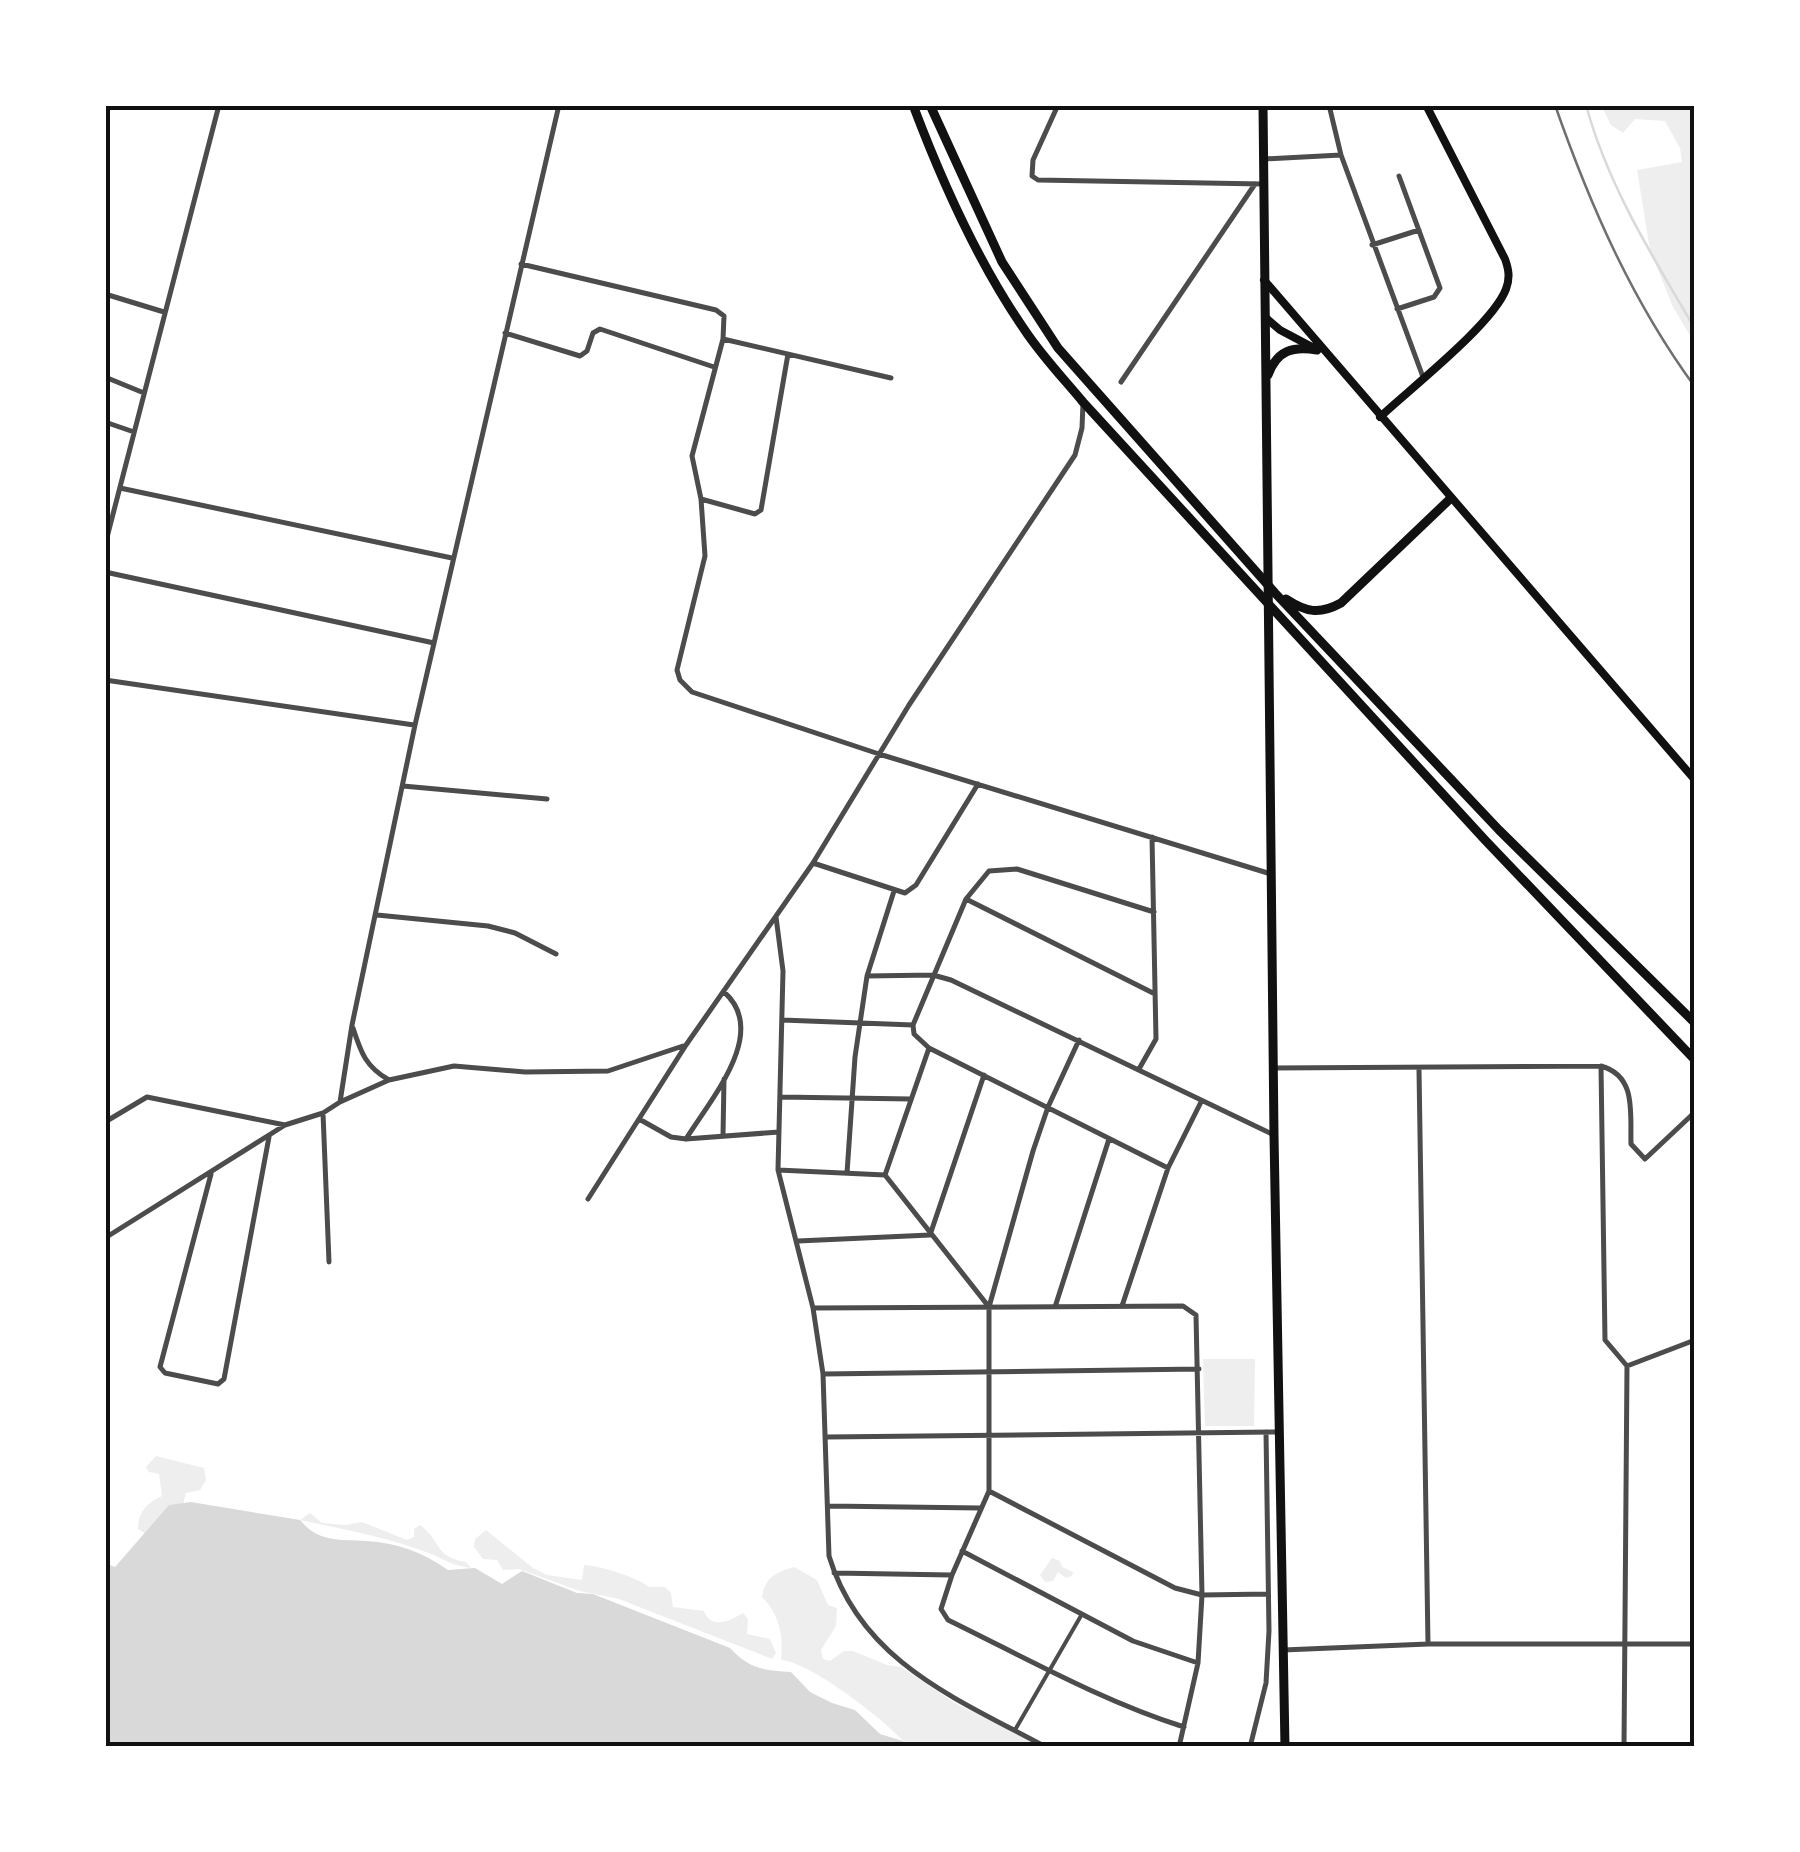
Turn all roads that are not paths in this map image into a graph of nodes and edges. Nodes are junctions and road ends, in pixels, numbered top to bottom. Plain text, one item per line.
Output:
1 (219, 105) edge
2 (560, 105) edge
3 (913, 105) edge
4 (930, 105) edge
5 (1058, 105) edge
6 (1263, 105) edge
7 (1329, 105) edge
8 (1426, 105) edge
9 (1340, 155) junction
10 (1264, 158) junction
11 (1400, 176) dead end
12 (1259, 184) junction
13 (1419, 230) junction
14 (1372, 245) junction
15 (521, 264) junction
16 (1264, 280) junction
17 (105, 294) edge
18 (1397, 310) junction
19 (165, 313) junction
20 (1266, 318) junction
21 (505, 333) junction
22 (723, 339) junction
23 (1317, 350) junction
24 (788, 354) junction
25 (1331, 357) junction
26 (714, 367) junction
27 (1422, 376) junction
28 (105, 377) edge
29 (891, 378) dead end
30 (1267, 378) junction
31 (1121, 382) dead end
32 (144, 394) junction
33 (1083, 402) junction
34 (1380, 416) junction
35 (105, 422) edge
36 (134, 432) junction
37 (120, 488) junction
38 (1451, 498) junction
39 (701, 499) junction
40 (105, 545) edge
41 (452, 558) junction
42 (105, 572) edge
43 (1275, 593) junction
44 (434, 643) junction
45 (105, 680) edge
46 (415, 725) junction
47 (880, 754) junction
48 (1695, 780) edge
49 (978, 784) junction
50 (403, 786) junction
51 (547, 798) dead end
52 (1152, 837) junction
53 (812, 863) junction
54 (1272, 874) junction
55 (894, 891) junction
56 (966, 899) junction
57 (1154, 912) junction
58 (377, 914) junction
59 (776, 917) junction
60 (556, 954) dead end
61 (933, 975) junction
62 (866, 976) junction
63 (724, 992) junction
64 (1155, 994) junction
65 (782, 1020) junction
66 (860, 1023) junction
67 (1695, 1023) edge
68 (352, 1025) junction
69 (913, 1025) junction
70 (1079, 1040) junction
71 (686, 1045) junction
72 (929, 1048) junction
73 (1695, 1060) edge
74 (1601, 1066) junction
75 (1273, 1068) junction
76 (1139, 1069) junction
77 (1419, 1070) junction
78 (984, 1075) junction
79 (724, 1076) junction
80 (389, 1080) junction
81 (780, 1096) junction
82 (852, 1098) junction
83 (911, 1099) junction
84 (340, 1102) junction
85 (1201, 1102) junction
86 (1048, 1107) junction
87 (1695, 1112) edge
88 (323, 1114) junction
89 (638, 1119) junction
90 (105, 1122) edge
91 (286, 1126) junction
92 (779, 1132) junction
93 (1274, 1135) junction
94 (723, 1136) junction
95 (270, 1137) junction
96 (1109, 1138) junction
97 (686, 1140) junction
98 (1168, 1168) junction
99 (778, 1170) junction
100 (211, 1172) junction
101 (848, 1173) junction
102 (885, 1175) junction
103 (588, 1199) dead end
104 (930, 1235) junction
105 (105, 1238) edge
106 (798, 1241) junction
107 (329, 1262) dead end
108 (1122, 1306) junction
109 (989, 1307) junction
110 (1055, 1307) junction
111 (814, 1308) junction
112 (1695, 1340) edge
113 (1626, 1366) junction
114 (1199, 1369) junction
115 (987, 1373) junction
116 (823, 1374) junction
117 (1198, 1432) junction
118 (1266, 1432) junction
119 (1280, 1432) junction
120 (827, 1437) junction
121 (989, 1438) junction
122 (988, 1491) junction
123 (828, 1506) junction
124 (981, 1508) junction
125 (962, 1551) junction
126 (834, 1573) junction
127 (952, 1574) junction
128 (1268, 1594) junction
129 (1202, 1596) junction
130 (1082, 1614) junction
131 (1428, 1644) junction
132 (1695, 1644) edge
133 (1625, 1645) junction
134 (1283, 1650) junction
135 (1198, 1663) junction
136 (1050, 1669) junction
137 (1184, 1727) junction
138 (1016, 1730) junction
139 (1046, 1747) edge
140 (1179, 1747) edge
141 (1250, 1747) edge
142 (1285, 1747) edge
143 (1624, 1747) edge

1 - 19 street
2 - 15 street
3 - 33 main road
4 - 43 main road
5 - 12 street
6 - 10 main road
7 - 9 street
8 - 27 main road
9 - 10 street
9 - 14 street
10 - 12 main road
11 - 13 street
12 - 16 main road
12 - 31 street
13 - 14 street
13 - 18 street
14 - 18 street
15 - 21 street
15 - 22 street
16 - 20 main road
16 - 25 main road
17 - 19 street
18 - 27 street
19 - 32 street
20 - 23 main road
20 - 30 main road
21 - 26 street
21 - 41 street
22 - 24 street
22 - 26 street
23 - 25 main road
23 - 30 main road
24 - 29 street
24 - 39 street
25 - 34 main road
26 - 39 street
27 - 34 main road
28 - 32 street
30 - 54 main road
32 - 36 street
33 - 47 street
33 - 73 main road
34 - 38 main road
35 - 36 street
36 - 37 street
37 - 40 street
37 - 41 street
38 - 43 main road
38 - 48 main road
39 - 47 street
41 - 44 street
42 - 44 street
43 - 67 main road
44 - 46 street
45 - 46 street
46 - 50 street
47 - 49 street
47 - 53 street
49 - 52 street
49 - 55 street
50 - 51 street
50 - 58 street
52 - 54 street
52 - 57 street
53 - 55 street
53 - 59 street
54 - 75 main road
55 - 62 street
56 - 57 street
56 - 61 street
56 - 64 street
57 - 64 street
58 - 60 street
58 - 68 street
59 - 63 street
59 - 65 street
61 - 62 street
61 - 69 street
61 - 70 street
62 - 66 street
63 - 71 street
63 - 79 street
64 - 76 street
65 - 66 street
65 - 81 street
66 - 69 street
66 - 82 street
68 - 80 street
68 - 84 street
69 - 72 street
70 - 76 street
70 - 86 street
71 - 80 street
71 - 89 street
72 - 78 street
72 - 83 street
74 - 77 street
74 - 87 street
74 - 113 street
75 - 77 street
75 - 93 main road
76 - 85 street
77 - 131 street
78 - 86 street
78 - 104 street
79 - 94 street
79 - 97 street
80 - 84 street
81 - 82 street
81 - 92 street
82 - 83 street
82 - 101 street
83 - 102 street
84 - 88 street
85 - 93 street
85 - 98 street
86 - 96 street
86 - 109 street
88 - 91 street
88 - 107 street
89 - 97 street
89 - 103 street
90 - 91 street
91 - 95 street
92 - 94 street
92 - 99 street
93 - 119 main road
94 - 97 street
95 - 100 street
95 - 100 street
96 - 98 street
96 - 110 street
98 - 108 street
99 - 101 street
99 - 106 street
100 - 105 street
101 - 102 street
102 - 104 street
104 - 106 street
104 - 109 street
106 - 111 street
108 - 110 street
108 - 114 street
109 - 110 street
109 - 111 street
109 - 115 street
111 - 116 street
112 - 113 street
113 - 133 street
114 - 115 street
114 - 117 street
115 - 116 street
115 - 121 street
116 - 120 street
117 - 118 street
117 - 121 street
117 - 129 street
118 - 119 street
118 - 128 street
119 - 134 main road
120 - 121 street
120 - 123 street
121 - 122 street
122 - 124 street
122 - 129 street
123 - 124 street
123 - 126 street
124 - 125 street
125 - 127 street
125 - 130 street
126 - 127 street
126 - 138 street
127 - 136 street
128 - 129 street
128 - 141 street
129 - 135 street
130 - 135 street
130 - 136 street
131 - 133 street
131 - 134 street
132 - 133 street
133 - 143 street
134 - 142 main road
135 - 137 street
136 - 137 street
136 - 138 street
137 - 140 street
138 - 139 street

